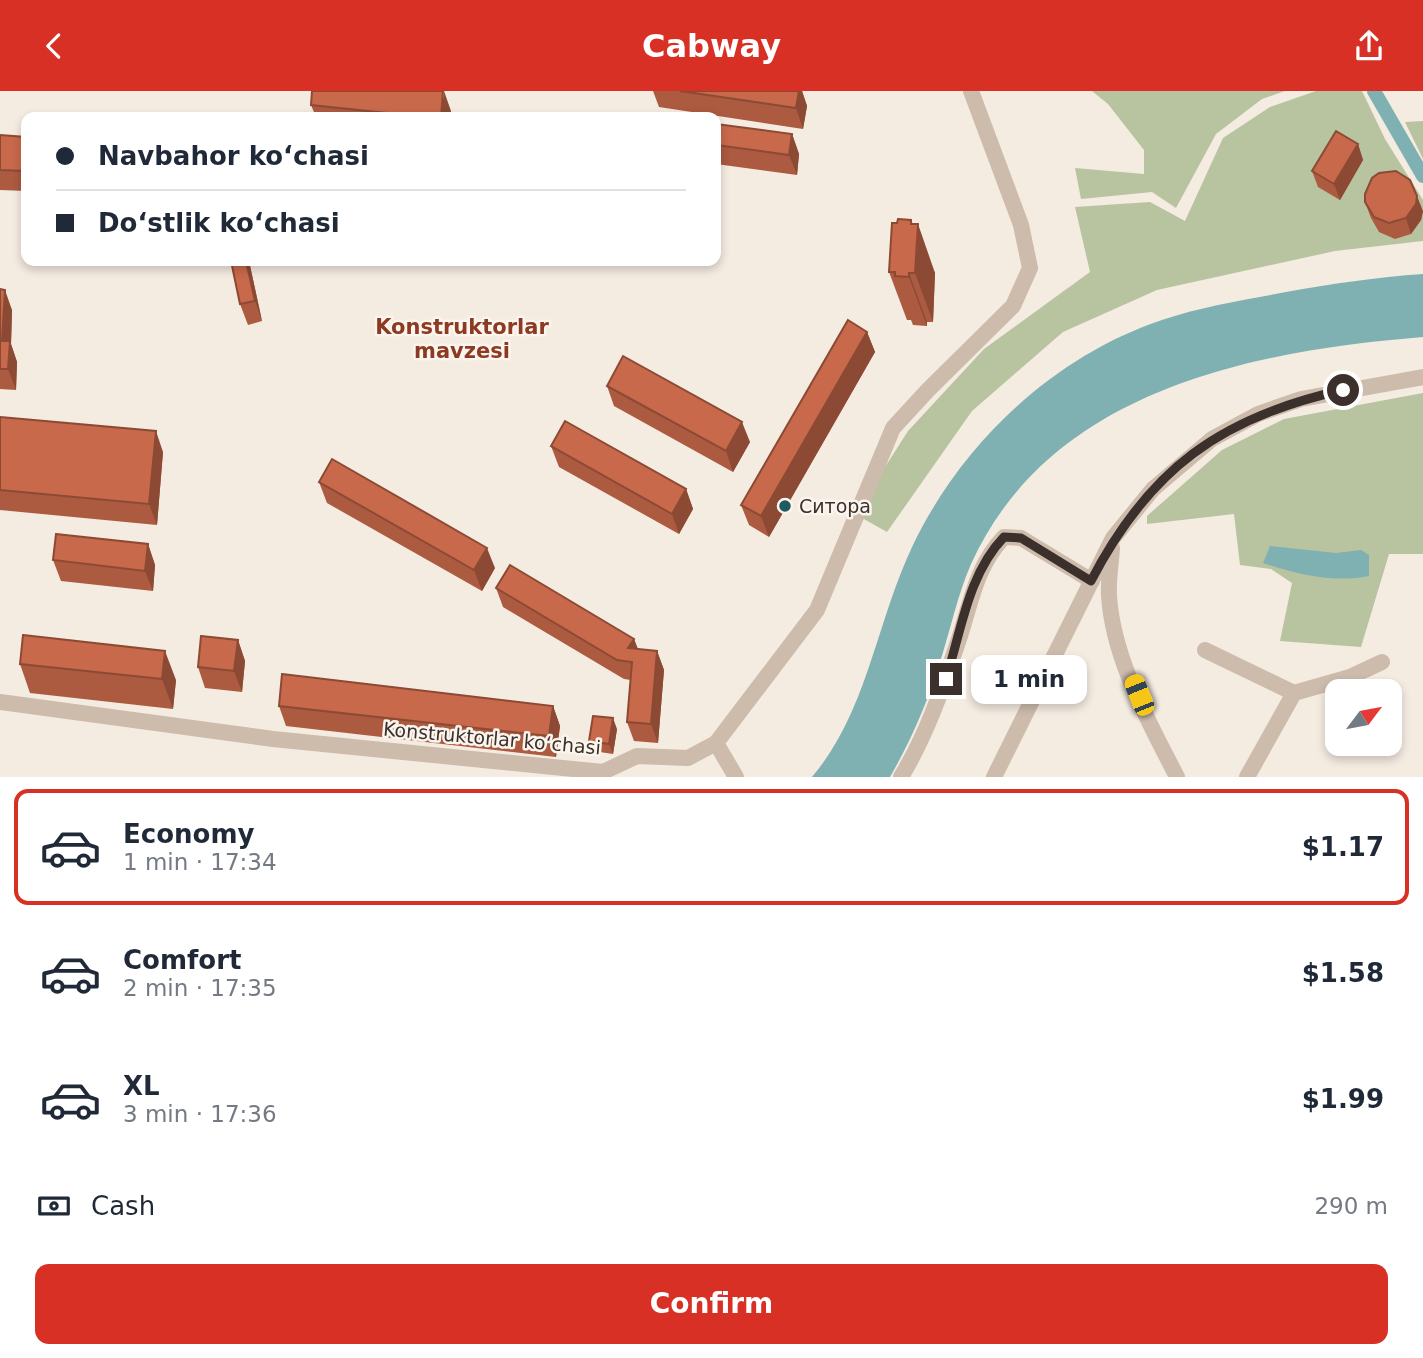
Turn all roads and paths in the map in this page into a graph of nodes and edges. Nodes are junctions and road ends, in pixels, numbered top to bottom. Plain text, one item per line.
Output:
1 (971, 91) edge
2 (1423, 377) edge
3 (1113, 538) junction
4 (1091, 581) junction
5 (1206, 650) dead end
6 (1382, 662) dead end
7 (1294, 693) junction
8 (0, 702) edge
9 (716, 743) junction
10 (736, 777) edge
11 (901, 777) edge
12 (994, 777) edge
13 (1177, 777) edge
14 (1247, 777) edge

1 - 9 street, Konstruktorlar ko‘chasi
2 - 3 street
3 - 4 street
3 - 13 street
4 - 11 street
4 - 12 street
5 - 7 street
6 - 7 street
7 - 14 street
8 - 9 street, Konstruktorlar ko‘chasi
9 - 10 street

